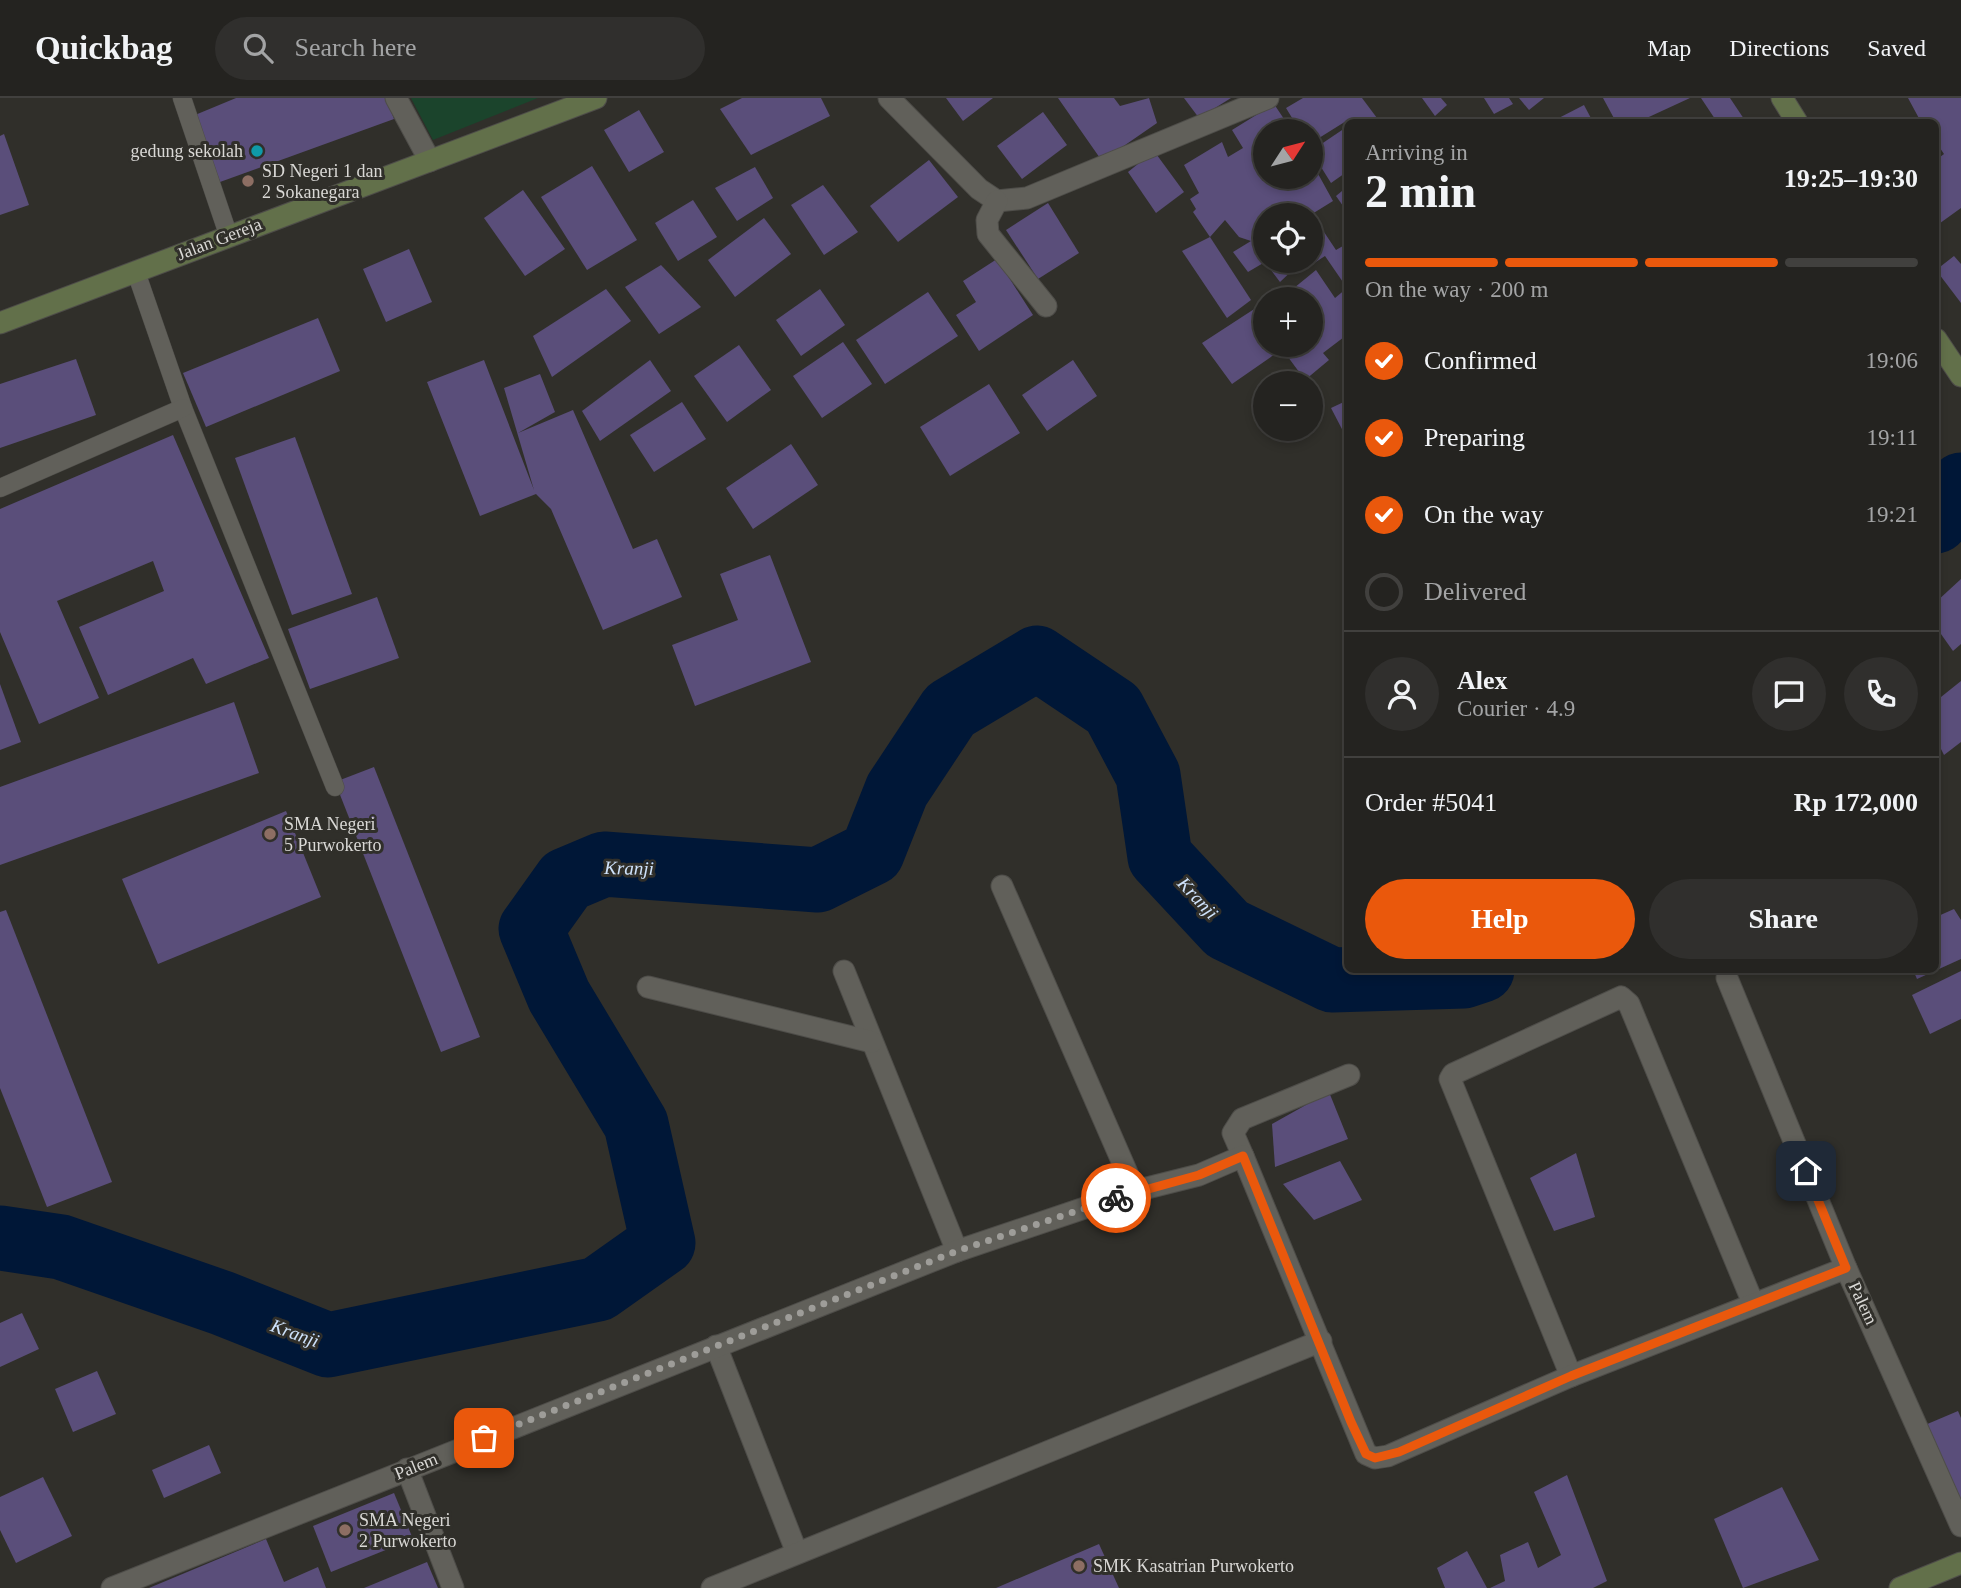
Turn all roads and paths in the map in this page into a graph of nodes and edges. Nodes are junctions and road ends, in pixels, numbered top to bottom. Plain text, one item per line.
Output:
1 (182, 98) edge
2 (396, 98) edge
3 (596, 98) edge
4 (889, 98) edge
5 (1268, 98) edge
6 (1782, 98) edge
7 (1795, 119) edge
8 (430, 161) junction
9 (997, 201) junction
10 (228, 234) junction
11 (136, 272) junction
12 (1046, 306) dead end
13 (0, 323) edge
14 (1939, 343) edge
15 (1961, 376) edge
16 (183, 408) junction
17 (0, 488) edge
18 (335, 787) dead end
19 (1002, 886) dead end
20 (844, 971) dead end
21 (1727, 978) dead end
22 (648, 987) dead end
23 (872, 1042) junction
24 (1349, 1075) dead end
25 (1243, 1156) junction
26 (1135, 1191) junction
27 (957, 1251) junction
28 (1846, 1268) junction
29 (1754, 1303) junction
30 (1321, 1341) junction
31 (716, 1346) junction
32 (1571, 1376) junction
33 (407, 1469) junction
34 (1961, 1526) edge
35 (797, 1553) junction
36 (1961, 1563) edge
37 (112, 1588) edge
38 (453, 1588) edge
39 (712, 1588) edge
40 (1900, 1588) edge

1 - 10 lane
2 - 8 street
3 - 8 street, Jalan Gereja
4 - 9 street
5 - 9 street
6 - 7 street
8 - 10 street, Jalan Gereja
9 - 12 street
10 - 11 street, Jalan Gereja
11 - 13 street, Jalan Gereja
11 - 16 lane
14 - 15 street
16 - 17 lane
16 - 18 lane
19 - 26 street
20 - 23 street
21 - 28 street
22 - 23 street
23 - 27 street
24 - 25 street
25 - 26 street, Palem
25 - 30 street, Palem
26 - 27 street, Palem
27 - 31 street, Palem
28 - 29 street, Palem
28 - 34 street, Palem
29 - 32 street, Palem
29 - 32 street
30 - 32 street, Palem
30 - 35 street
31 - 33 street, Palem
31 - 35 street
33 - 37 street, Palem
33 - 38 street
35 - 39 street
36 - 40 street

